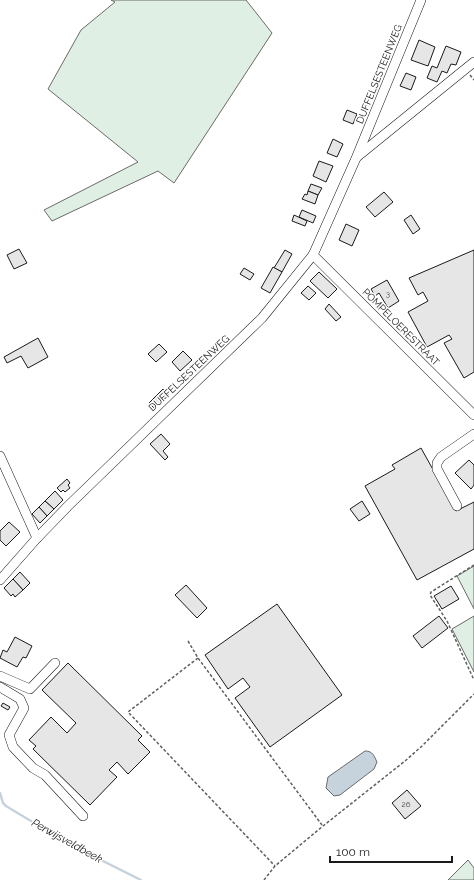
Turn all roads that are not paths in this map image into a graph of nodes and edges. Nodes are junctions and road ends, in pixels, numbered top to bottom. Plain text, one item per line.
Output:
1 (421, 0) edge
2 (474, 62) edge
3 (357, 156) junction
4 (313, 255) junction
5 (474, 415) edge
6 (474, 434) edge
7 (0, 456) edge
8 (457, 506) dead end
9 (37, 538) junction
10 (0, 580) edge
11 (55, 663) dead end
12 (0, 676) edge
13 (0, 687) edge
14 (83, 816) dead end

1 - 3 street, DUFFELSESTEENWEG
2 - 3 street, DUFFELSESTEENWEG
3 - 4 street, DUFFELSESTEENWEG
4 - 5 street, POMPELOERESTRAAT
4 - 9 street, DUFFELSESTEENWEG
6 - 8 street
7 - 9 street
9 - 10 street, DUFFELSESTEENWEG
11 - 12 street
13 - 14 street

